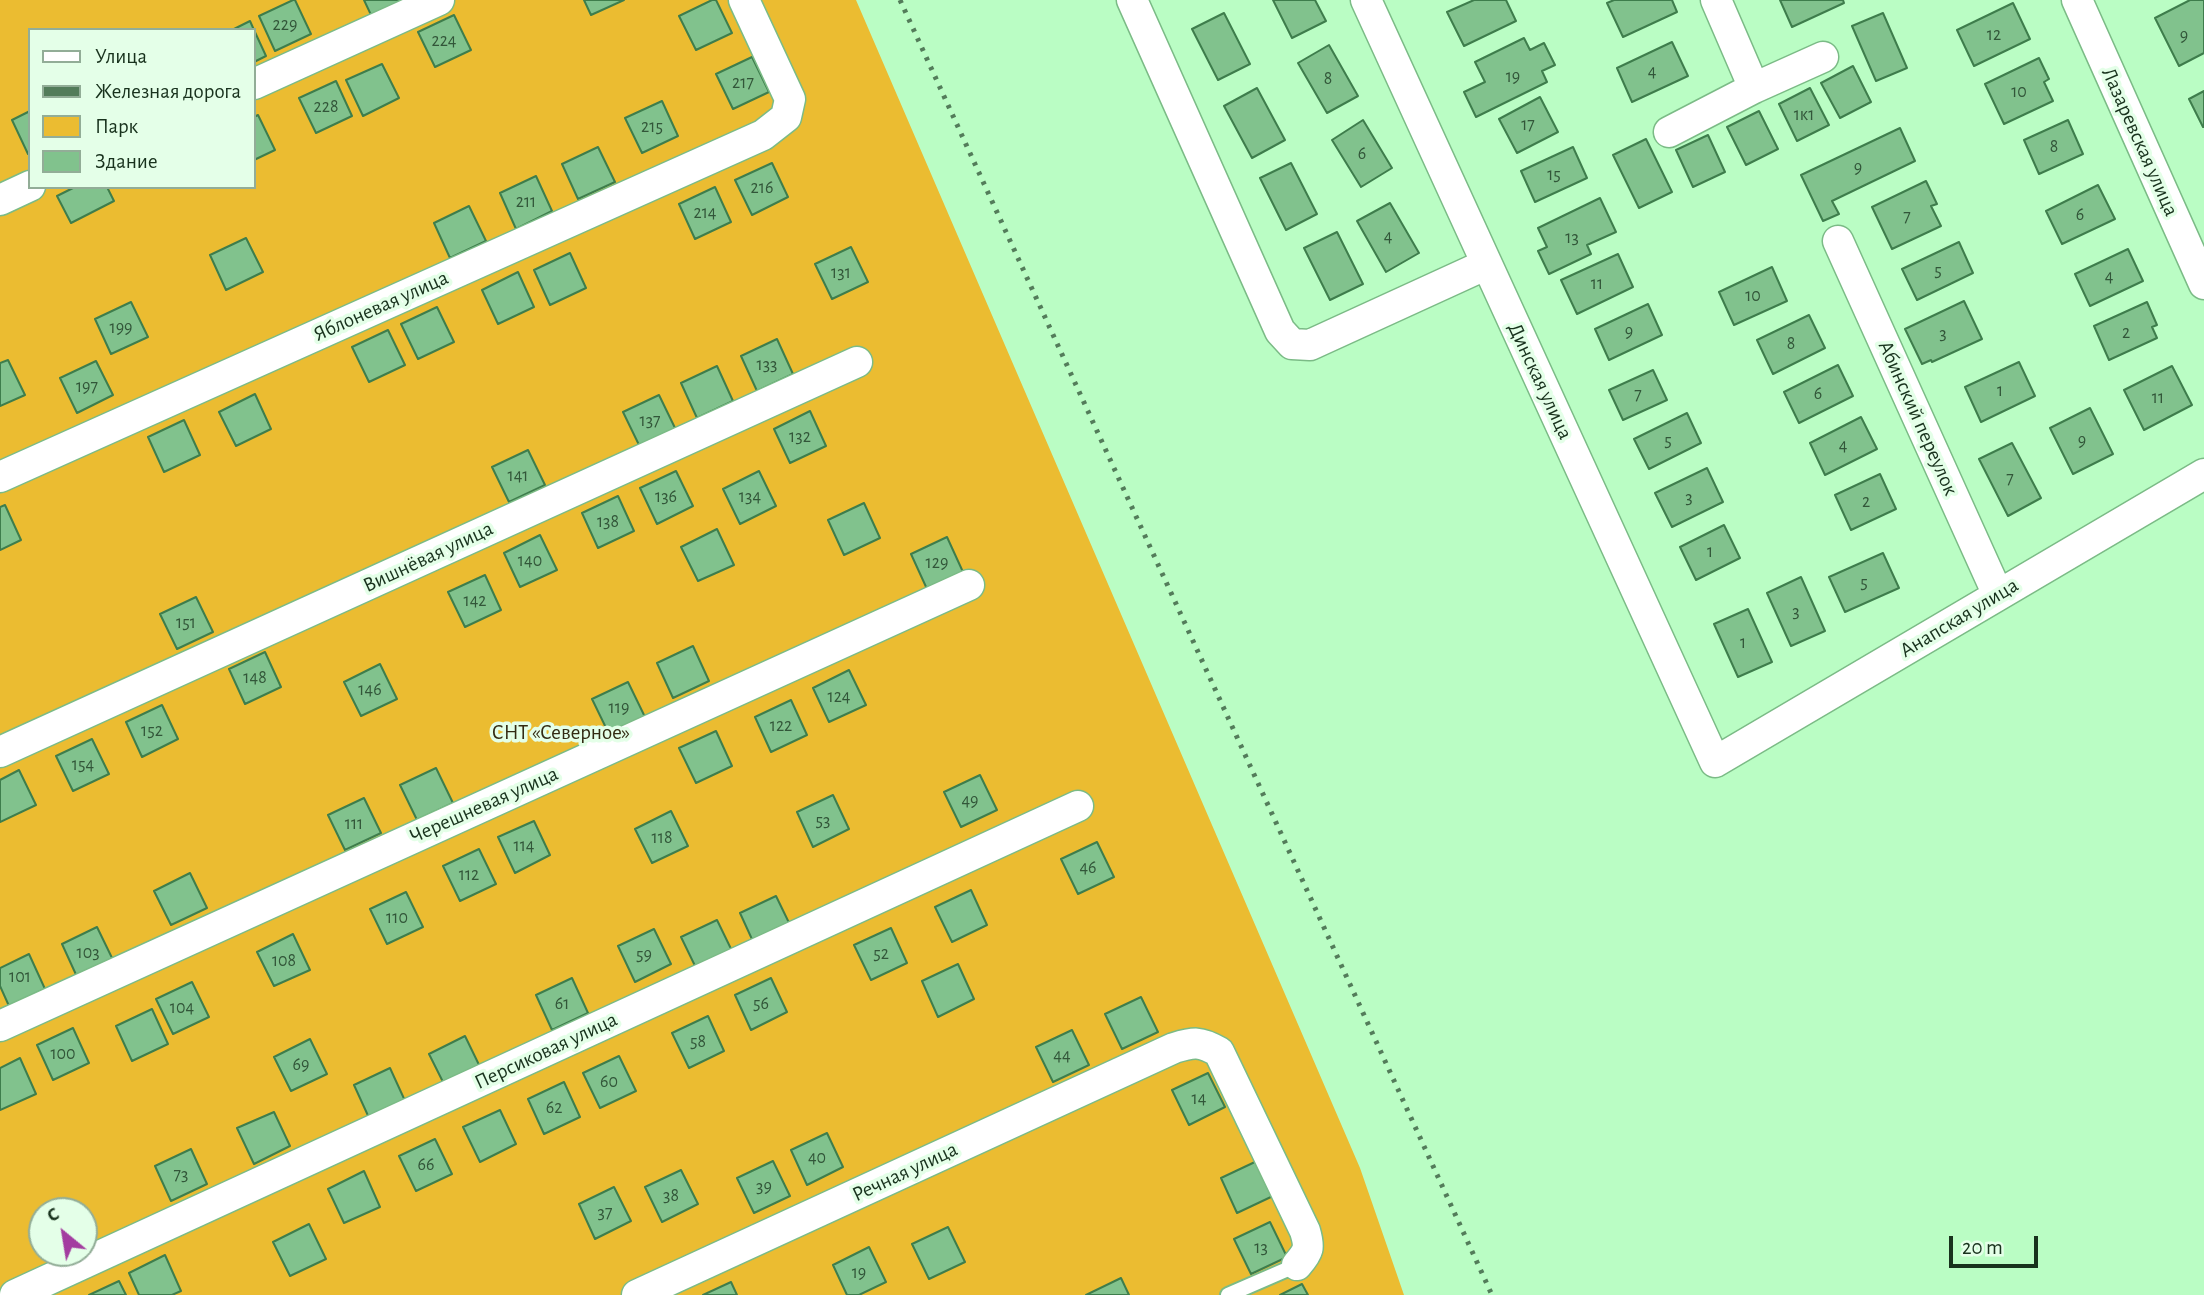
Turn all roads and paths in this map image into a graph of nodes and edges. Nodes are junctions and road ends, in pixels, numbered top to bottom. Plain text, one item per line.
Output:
1 (439, 0) edge
2 (744, 0) edge
3 (1132, 0) edge
4 (1366, 0) edge
5 (1716, 0) edge
6 (2077, 0) edge
7 (1822, 57) dead end
8 (256, 83) edge
9 (1754, 88) junction
10 (1669, 132) dead end
11 (28, 187) edge
12 (0, 200) edge
13 (1838, 241) dead end
14 (1487, 264) junction
15 (2204, 284) edge
16 (857, 362) dead end
17 (2204, 474) edge
18 (0, 477) edge
19 (969, 585) dead end
20 (1998, 595) junction
21 (0, 752) edge
22 (1715, 762) joint
23 (1078, 806) dead end
24 (0, 1026) edge
25 (1297, 1265) joint
26 (15, 1295) edge
27 (637, 1295) edge
28 (1228, 1295) edge

1 - 8 street
2 - 18 street, Яблоневая улица
3 - 14 street
4 - 14 street, Динская улица
5 - 9 street
6 - 15 street, Лазаревская улица
7 - 9 street
9 - 10 street
11 - 12 street
13 - 20 street, Абинский переулок
14 - 22 street, Динская улица
16 - 21 street, Вишнёвая улица
17 - 20 street, Анапская улица
19 - 24 street, Черешневая улица
20 - 22 street, Анапская улица
23 - 26 street, Персиковая улица
25 - 27 street, Речная улица
25 - 28 lane

